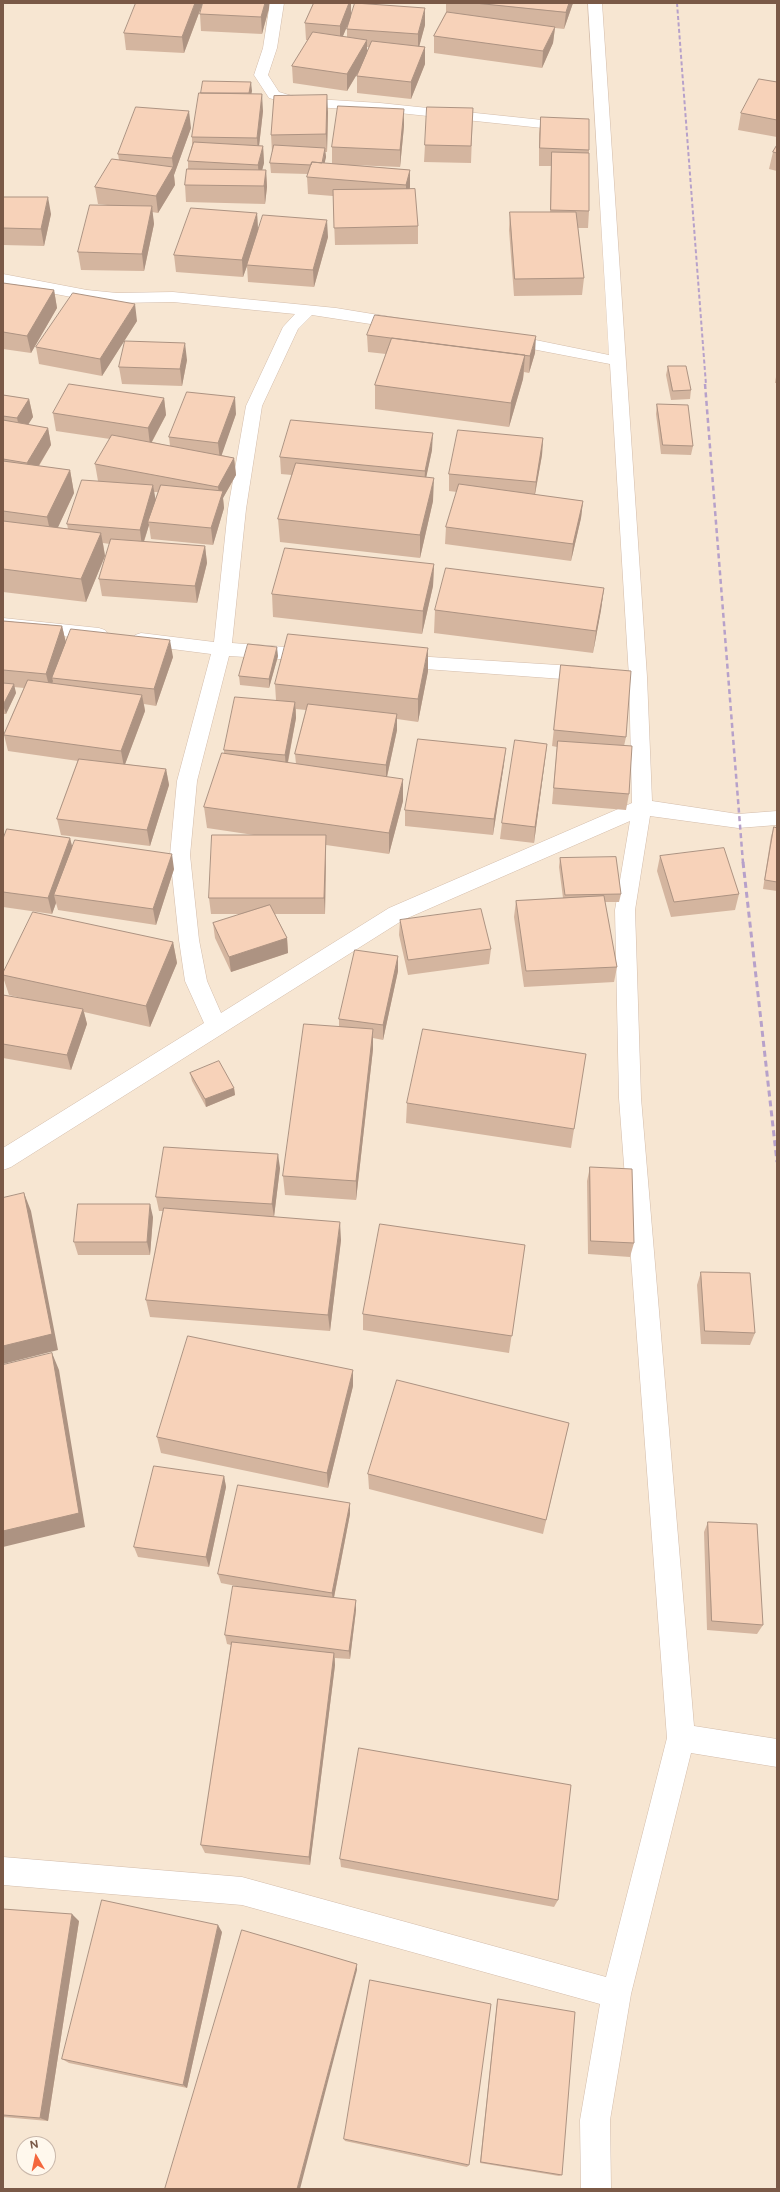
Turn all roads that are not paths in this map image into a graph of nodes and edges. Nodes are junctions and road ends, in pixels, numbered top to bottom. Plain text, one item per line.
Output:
1 (277, 3) edge
2 (595, 3) edge
3 (591, 130) junction
4 (3, 279) edge
5 (308, 310) junction
6 (421, 326) edge
7 (490, 337) edge
8 (617, 361) junction
9 (3, 624) edge
10 (221, 649) junction
11 (328, 656) edge
12 (382, 660) edge
13 (622, 676) junction
14 (642, 807) junction
15 (777, 818) edge
16 (216, 1026) junction
17 (3, 1160) edge
18 (681, 1738) junction
19 (777, 1753) edge
20 (3, 1871) edge
21 (616, 1994) junction
22 (596, 2189) edge

1 - 3 street
2 - 3 street
3 - 8 street
4 - 5 street
5 - 6 street
5 - 10 street
7 - 8 street
8 - 13 street
9 - 10 street
10 - 11 street
10 - 16 street
12 - 13 street
13 - 14 street
14 - 15 street
14 - 16 street
14 - 18 street
16 - 17 street
18 - 19 street
18 - 21 street
20 - 21 street
21 - 22 street

